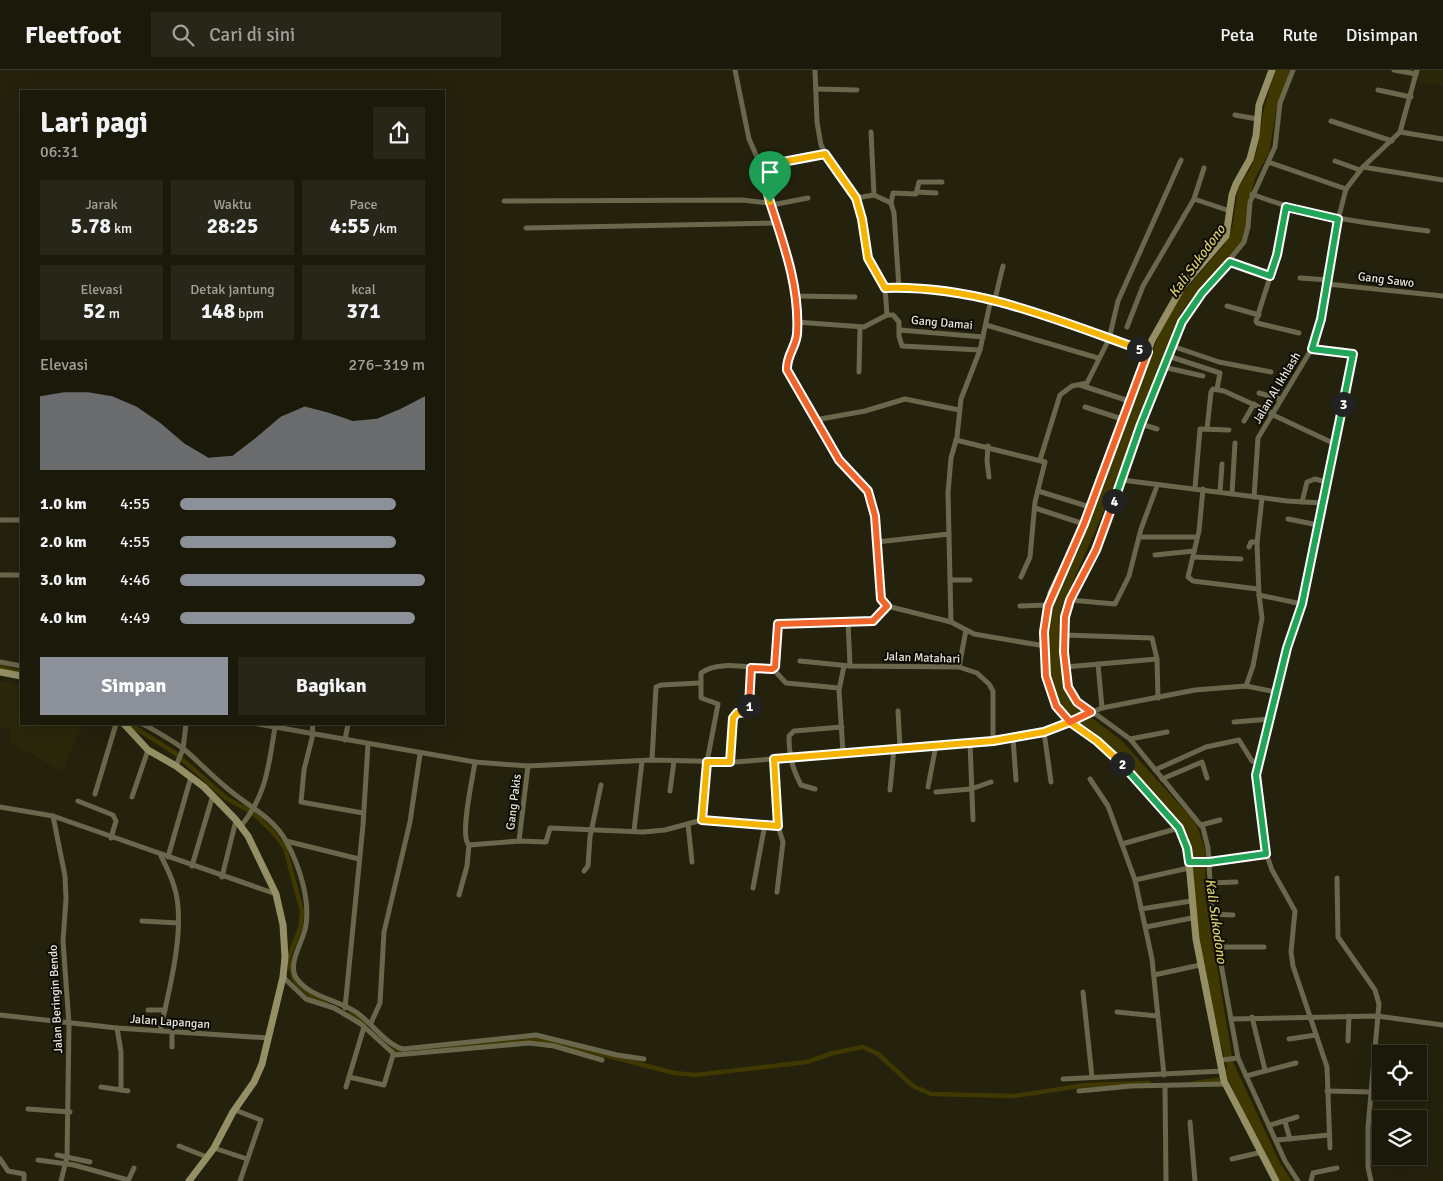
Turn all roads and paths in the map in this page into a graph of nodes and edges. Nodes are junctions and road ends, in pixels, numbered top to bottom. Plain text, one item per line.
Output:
1 (735, 70) edge
2 (814, 70) edge
3 (1272, 70) edge
4 (1293, 70) edge
5 (1394, 70) edge
6 (1417, 72) edge
7 (816, 89) junction
8 (857, 90) dead end
9 (1378, 90) dead end
10 (1411, 96) junction
11 (1234, 115) dead end
12 (1257, 119) junction
13 (1331, 121) dead end
14 (871, 132) dead end
15 (1400, 132) junction
16 (1443, 139) edge
17 (1392, 141) junction
18 (825, 154) junction
19 (1181, 160) dead end
20 (1335, 161) dead end
21 (1268, 162) junction
22 (761, 166) junction
23 (1204, 168) dead end
24 (1362, 169) junction
25 (1443, 180) edge
26 (942, 182) dead end
27 (1346, 189) junction
28 (917, 192) junction
29 (936, 193) dead end
30 (1252, 194) junction
31 (874, 195) junction
32 (808, 198) dead end
33 (856, 198) junction
34 (1194, 199) junction
35 (504, 201) dead end
36 (770, 202) junction
37 (891, 203) junction
38 (1286, 207) junction
39 (1230, 212) junction
40 (1338, 219) junction
41 (777, 223) junction
42 (526, 228) dead end
43 (1428, 231) dead end
44 (1230, 262) junction
45 (1003, 266) dead end
46 (1270, 276) junction
47 (1300, 278) dead end
48 (1328, 282) junction
49 (885, 288) junction
50 (899, 288) junction
51 (795, 296) junction
52 (1443, 296) edge
53 (855, 297) dead end
54 (993, 299) junction
55 (1227, 306) dead end
56 (888, 315) junction
57 (1259, 315) junction
58 (796, 322) junction
59 (986, 325) junction
60 (860, 327) junction
61 (1127, 327) dead end
62 (900, 330) junction
63 (1299, 333) dead end
64 (983, 337) junction
65 (1109, 338) junction
66 (1172, 346) junction
67 (1312, 349) junction
68 (980, 350) junction
69 (1148, 352) junction
70 (1168, 356) junction
71 (1098, 358) junction
72 (1163, 368) junction
73 (860, 372) dead end
74 (1271, 372) dead end
75 (1203, 376) dead end
76 (1077, 384) junction
77 (1217, 389) junction
78 (1259, 393) dead end
79 (1280, 399) junction
80 (1129, 401) junction
81 (1254, 404) junction
82 (1085, 408) dead end
83 (959, 410) junction
84 (1272, 414) junction
85 (1122, 419) junction
86 (815, 420) junction
87 (1244, 421) dead end
88 (1141, 424) junction
89 (1157, 429) dead end
90 (1207, 429) junction
91 (1229, 430) dead end
92 (956, 440) junction
93 (1235, 443) dead end
94 (1335, 444) junction
95 (988, 446) junction
96 (1040, 460) junction
97 (1222, 464) dead end
98 (989, 477) dead end
99 (1122, 480) junction
100 (1326, 482) junction
101 (1157, 486) junction
102 (1195, 488) junction
103 (1203, 489) junction
104 (1038, 491) junction
105 (1220, 492) junction
106 (1232, 494) junction
107 (1254, 497) junction
108 (1262, 498) junction
109 (1302, 502) junction
110 (1322, 503) junction
111 (1090, 507) junction
112 (1035, 508) junction
113 (1288, 519) dead end
114 (0, 520) edge
115 (20, 520) edge
116 (1084, 524) junction
117 (1318, 524) junction
118 (949, 534) junction
119 (1139, 537) junction
120 (1197, 537) junction
121 (877, 542) junction
122 (1257, 542) junction
123 (1249, 546) dead end
124 (1194, 554) junction
125 (1155, 555) dead end
126 (1241, 559) dead end
127 (0, 575) edge
128 (20, 575) edge
129 (1021, 577) dead end
130 (950, 580) junction
131 (970, 580) dead end
132 (1258, 589) junction
133 (1259, 595) junction
134 (1070, 600) junction
135 (1302, 604) junction
136 (887, 606) junction
137 (1020, 606) dead end
138 (1048, 606) junction
139 (848, 621) junction
140 (951, 622) junction
141 (966, 630) junction
142 (1064, 635) junction
143 (1045, 646) junction
144 (1157, 659) junction
145 (800, 661) dead end
146 (0, 662) edge
147 (1098, 664) junction
148 (20, 666) edge
149 (847, 666) junction
150 (959, 667) junction
151 (1065, 667) junction
152 (751, 668) junction
153 (773, 669) junction
154 (0, 672) edge
155 (20, 676) edge
156 (700, 683) junction
157 (1246, 686) junction
158 (839, 688) junction
159 (1276, 692) junction
160 (1158, 698) junction
161 (1102, 708) junction
162 (898, 711) dead end
163 (1089, 712) junction
164 (1271, 719) junction
165 (1071, 721) junction
166 (1234, 722) dead end
167 (116, 725) edge
168 (125, 725) edge
169 (144, 725) edge
170 (186, 725) edge
171 (264, 725) edge
172 (313, 725) edge
173 (348, 725) edge
174 (282, 726) edge
175 (275, 727) junction
176 (842, 727) junction
177 (1044, 732) junction
178 (1167, 732) dead end
179 (312, 734) junction
180 (1014, 738) junction
181 (1130, 739) junction
182 (345, 740) junction
183 (993, 741) junction
184 (970, 743) junction
185 (368, 744) junction
186 (936, 745) junction
187 (894, 748) junction
188 (900, 748) junction
189 (148, 750) junction
190 (182, 753) junction
191 (843, 753) junction
192 (420, 754) junction
193 (789, 758) junction
194 (774, 759) junction
195 (652, 760) junction
196 (674, 761) junction
197 (475, 762) junction
198 (641, 762) junction
199 (707, 762) junction
200 (730, 762) junction
201 (1259, 762) junction
202 (176, 766) junction
203 (528, 766) junction
204 (1155, 770) junction
205 (191, 777) junction
206 (1207, 778) dead end
207 (1090, 779) dead end
208 (1162, 779) junction
209 (1016, 780) dead end
210 (991, 782) dead end
211 (1051, 782) dead end
212 (601, 785) dead end
213 (928, 787) dead end
214 (971, 789) junction
215 (815, 790) dead end
216 (890, 790) dead end
217 (670, 791) dead end
218 (936, 792) dead end
219 (95, 794) dead end
220 (213, 795) junction
221 (132, 797) dead end
222 (78, 801) dead end
223 (0, 807) edge
224 (253, 811) junction
225 (364, 813) junction
226 (53, 816) junction
227 (702, 820) junction
228 (973, 820) dead end
229 (1220, 820) dead end
230 (239, 823) junction
231 (688, 824) junction
232 (765, 824) junction
233 (1201, 824) junction
234 (778, 826) junction
235 (592, 828) junction
236 (1179, 828) junction
237 (634, 831) junction
238 (111, 838) junction
239 (286, 841) junction
240 (519, 841) junction
241 (1122, 844) junction
242 (469, 845) junction
243 (160, 854) junction
244 (1266, 854) junction
245 (168, 857) junction
246 (360, 859) junction
247 (692, 862) dead end
248 (1208, 862) junction
249 (1190, 864) junction
250 (192, 866) junction
251 (584, 871) dead end
252 (222, 877) junction
253 (1337, 878) dead end
254 (1135, 880) junction
255 (1236, 882) dead end
256 (1210, 883) junction
257 (754, 888) dead end
258 (778, 892) dead end
259 (276, 894) junction
260 (459, 895) dead end
261 (1191, 901) junction
262 (1142, 909) junction
263 (1212, 914) junction
264 (1233, 915) dead end
265 (1192, 918) junction
266 (142, 921) dead end
267 (178, 923) junction
268 (1146, 927) junction
269 (1218, 947) junction
270 (1264, 947) dead end
271 (1200, 965) junction
272 (1154, 975) junction
273 (283, 977) junction
274 (1083, 992) dead end
275 (148, 1010) dead end
276 (165, 1010) junction
277 (345, 1010) junction
278 (1117, 1012) dead end
279 (0, 1015) edge
280 (1157, 1016) junction
281 (1311, 1016) junction
282 (1349, 1016) junction
283 (1377, 1016) junction
284 (1252, 1017) junction
285 (1231, 1019) junction
286 (371, 1023) junction
287 (70, 1024) junction
288 (1443, 1024) edge
289 (364, 1027) junction
290 (118, 1028) junction
291 (160, 1031) junction
292 (172, 1032) junction
293 (192, 1033) junction
294 (1316, 1035) junction
295 (269, 1038) junction
296 (1289, 1039) dead end
297 (191, 1040) dead end
298 (1348, 1041) dead end
299 (1375, 1045) edge
300 (172, 1047) dead end
301 (393, 1054) junction
302 (1236, 1058) junction
303 (644, 1059) dead end
304 (602, 1060) dead end
305 (1222, 1060) junction
306 (1296, 1063) dead end
307 (1265, 1070) junction
308 (1164, 1075) junction
309 (1246, 1076) junction
310 (349, 1077) junction
311 (1092, 1077) junction
312 (1224, 1078) junction
313 (1063, 1079) dead end
314 (1165, 1086) junction
315 (101, 1087) dead end
316 (346, 1087) dead end
317 (121, 1090) junction
318 (128, 1090) dead end
319 (1079, 1091) dead end
320 (1327, 1091) junction
321 (1372, 1092) joint
322 (237, 1108) junction
323 (28, 1110) dead end
324 (70, 1112) junction
325 (1297, 1117) dead end
326 (1190, 1122) dead end
327 (1284, 1122) junction
328 (1270, 1125) junction
329 (1329, 1135) junction
330 (1290, 1139) junction
331 (1277, 1140) junction
332 (179, 1146) dead end
333 (214, 1148) junction
334 (1330, 1148) dead end
335 (1262, 1152) junction
336 (57, 1155) dead end
337 (207, 1157) junction
338 (0, 1159) edge
339 (247, 1159) junction
340 (1232, 1159) dead end
341 (38, 1160) dead end
342 (67, 1160) junction
343 (90, 1162) dead end
344 (134, 1168) dead end
345 (1337, 1168) dead end
346 (128, 1180) edge
347 (24, 1181) edge
348 (61, 1181) edge
349 (188, 1181) edge
350 (240, 1181) edge
351 (1166, 1181) edge
352 (1195, 1181) edge
353 (1276, 1181) edge
354 (1298, 1181) edge
355 (1312, 1181) edge
356 (1371, 1181) edge

1 - 22 street
2 - 7 street
3 - 12 main road
4 - 21 street
5 - 6 street
6 - 10 street
7 - 8 street
7 - 18 street
9 - 10 street
10 - 15 street
11 - 12 street
12 - 39 main road
13 - 17 street
14 - 31 street
15 - 16 street
15 - 17 street
17 - 24 street
18 - 22 street
18 - 33 street
19 - 65 street
20 - 24 street
21 - 27 street
21 - 30 street
22 - 36 street
23 - 34 street
24 - 25 street
24 - 27 street
26 - 28 street
27 - 40 street, Jalan Al Ikhlash
28 - 29 street
28 - 37 street
30 - 38 street
30 - 44 street
31 - 33 street
31 - 37 street
32 - 36 street
33 - 49 street
34 - 39 street
34 - 61 street
35 - 36 street
36 - 41 street
37 - 50 street
38 - 40 street
38 - 46 street
39 - 69 main road
40 - 43 street
40 - 48 street, Jalan Al Ikhlash
41 - 42 street
41 - 51 street
44 - 46 street
44 - 66 street
45 - 54 street
46 - 57 street
47 - 48 street, Gang Sawo
48 - 52 street, Gang Sawo
48 - 67 street, Jalan Al Ikhlash
49 - 50 street
49 - 56 street
50 - 54 street
51 - 53 street
51 - 58 street
54 - 59 street
54 - 65 street
55 - 57 street
56 - 60 street
56 - 62 street
57 - 63 street
58 - 60 street
58 - 86 street
59 - 64 street
59 - 71 street
60 - 73 street
62 - 64 street, Gang Damai
62 - 68 street
64 - 68 street
65 - 69 street
65 - 71 street
66 - 70 street
66 - 74 street
67 - 79 street, Jalan Al Ikhlash
67 - 94 street
68 - 83 street
69 - 80 main road
70 - 72 street
70 - 77 street
71 - 76 street
72 - 75 street
72 - 88 street
76 - 80 street
76 - 96 street
77 - 81 street
77 - 90 street
78 - 79 street
79 - 84 street, Jalan Al Ikhlash
80 - 85 main road
81 - 84 street
81 - 87 street
82 - 85 street
83 - 86 street
83 - 92 street
84 - 94 street
84 - 107 street, Jalan Al Ikhlash
85 - 111 main road
86 - 121 street
88 - 89 street
88 - 99 street
90 - 91 street
90 - 102 street
92 - 95 street
92 - 118 street
93 - 106 street
94 - 100 street
95 - 96 street
95 - 98 street
96 - 104 street
97 - 105 street
99 - 101 street
99 - 134 street
100 - 109 street
100 - 110 street
101 - 102 street
101 - 119 street
102 - 103 street
103 - 105 street
103 - 120 street
104 - 111 street
104 - 112 street
105 - 106 street
106 - 107 street
107 - 108 street
108 - 109 street
108 - 122 street
109 - 110 street
110 - 117 street
111 - 116 main road
112 - 116 street
112 - 129 street
113 - 117 street
114 - 115 street
116 - 138 main road
117 - 135 street
118 - 121 street
118 - 130 street
119 - 120 street
119 - 134 street
120 - 124 street
121 - 136 street
122 - 123 street
122 - 132 street
124 - 125 street
124 - 126 street
124 - 132 street
127 - 128 street
130 - 131 street
130 - 140 street
132 - 133 street
133 - 135 street
133 - 157 street
134 - 142 street
135 - 159 street
136 - 139 street
136 - 140 street
137 - 138 street
138 - 143 main road
139 - 149 street
139 - 153 street
140 - 141 street
141 - 143 street
141 - 150 street
142 - 144 street
142 - 151 street
143 - 165 main road
144 - 147 street
144 - 160 street
145 - 149 street, Jalan Matahari
146 - 148 street
147 - 151 street
147 - 161 street
149 - 150 street, Jalan Matahari
149 - 158 street
150 - 183 street, Jalan Matahari
151 - 163 street
152 - 153 street
152 - 156 street
152 - 200 street
153 - 158 street
154 - 155 main road
156 - 195 street
156 - 199 street
157 - 159 street
157 - 160 street
158 - 176 street
159 - 164 street
160 - 161 street
161 - 163 street
162 - 188 street
163 - 165 street
163 - 181 street
164 - 166 street
164 - 201 street
165 - 177 street
165 - 236 main road
167 - 219 street
168 - 189 main road
169 - 190 street
170 - 190 street
171 - 175 street
172 - 179 street
173 - 182 street
174 - 175 street
174 - 179 street
175 - 224 street
176 - 191 street
176 - 193 street
177 - 180 street
177 - 211 street
178 - 181 street
179 - 182 street
179 - 225 street
180 - 183 street
180 - 209 street
181 - 204 street
182 - 185 street
183 - 184 street
184 - 186 street
184 - 214 street
185 - 192 street
185 - 225 street
186 - 188 street
186 - 213 street
187 - 188 street
187 - 191 street
187 - 216 street
189 - 202 main road
189 - 221 street
190 - 202 street
190 - 224 street
191 - 193 street
192 - 197 street
192 - 286 street
193 - 194 street
193 - 215 street
194 - 200 street
194 - 234 street
195 - 196 street
195 - 198 street
196 - 199 street
196 - 217 street
197 - 203 street
197 - 242 street
198 - 203 street
198 - 237 street
199 - 200 street
199 - 227 street
201 - 204 street
201 - 244 street
202 - 205 main road
203 - 240 street, Gang Pakis
204 - 208 street
205 - 220 main road
205 - 245 street
206 - 208 street
207 - 241 street
208 - 233 street
210 - 214 street
212 - 235 street
214 - 218 street
214 - 228 street
220 - 230 main road
220 - 250 street
222 - 238 street
223 - 226 street
224 - 230 street
224 - 239 street
225 - 246 street
226 - 238 street
226 - 287 street, Jalan Beringin Bendo
227 - 231 street
227 - 232 street
229 - 233 street
230 - 252 street
230 - 259 main road
231 - 237 street
231 - 247 street
232 - 234 street
232 - 257 street
233 - 248 street
234 - 258 street
235 - 237 street
235 - 240 street
235 - 251 street
236 - 241 street
236 - 249 main road
238 - 243 street
239 - 246 street
239 - 277 street
240 - 242 street
241 - 254 street
242 - 260 street
243 - 245 street
243 - 267 street
244 - 248 street
244 - 281 street
245 - 250 street
246 - 277 street
248 - 249 street
248 - 256 street
249 - 254 street
249 - 261 main road
250 - 252 street
252 - 259 street
253 - 283 street
254 - 262 street
255 - 256 street
256 - 263 street
259 - 273 main road
261 - 262 street
261 - 265 main road
262 - 268 street
263 - 264 street
263 - 269 street
265 - 268 street
265 - 271 main road
266 - 267 street
267 - 276 street
268 - 272 street
269 - 270 street
269 - 285 street
271 - 272 street
271 - 305 main road
272 - 280 street
273 - 277 street
273 - 295 main road
274 - 311 street
275 - 276 street
276 - 291 street
277 - 286 street
277 - 289 street
278 - 280 street
279 - 287 street, Jalan Lapangan
280 - 308 street
281 - 282 street
281 - 284 street
281 - 294 street
282 - 283 street
282 - 298 street
283 - 288 street
283 - 299 street
284 - 285 street
284 - 307 street
285 - 302 street
286 - 303 street
287 - 290 street, Jalan Lapangan
287 - 324 street, Jalan Beringin Bendo
289 - 301 street
289 - 310 street
290 - 291 street, Jalan Lapangan
290 - 317 street
291 - 292 street, Jalan Lapangan
292 - 293 street, Jalan Lapangan
292 - 300 street
293 - 295 street, Jalan Lapangan
293 - 297 street
294 - 296 street
294 - 320 street
295 - 322 main road
301 - 304 street
301 - 310 street
302 - 305 street
302 - 309 street
305 - 312 main road
306 - 307 street
307 - 309 street
308 - 311 street
308 - 312 street
309 - 328 street
310 - 316 street
311 - 313 street
312 - 314 street
312 - 335 main road
314 - 319 street
314 - 351 street
315 - 317 street
317 - 318 street
320 - 321 street
320 - 329 street
321 - 356 street
322 - 333 main road
322 - 339 street
323 - 324 street
324 - 342 street, Jalan Beringin Bendo
325 - 327 street
326 - 352 street
327 - 328 street
327 - 330 street
328 - 331 street
329 - 330 street
329 - 334 street
330 - 331 street
331 - 354 street
332 - 337 street
333 - 337 main road
333 - 339 street
335 - 340 street
335 - 353 main road
336 - 342 street
337 - 349 main road
338 - 347 street
339 - 350 street
341 - 342 street
342 - 343 street
342 - 346 street
342 - 348 street, Jalan Beringin Bendo
344 - 346 street
345 - 355 street

